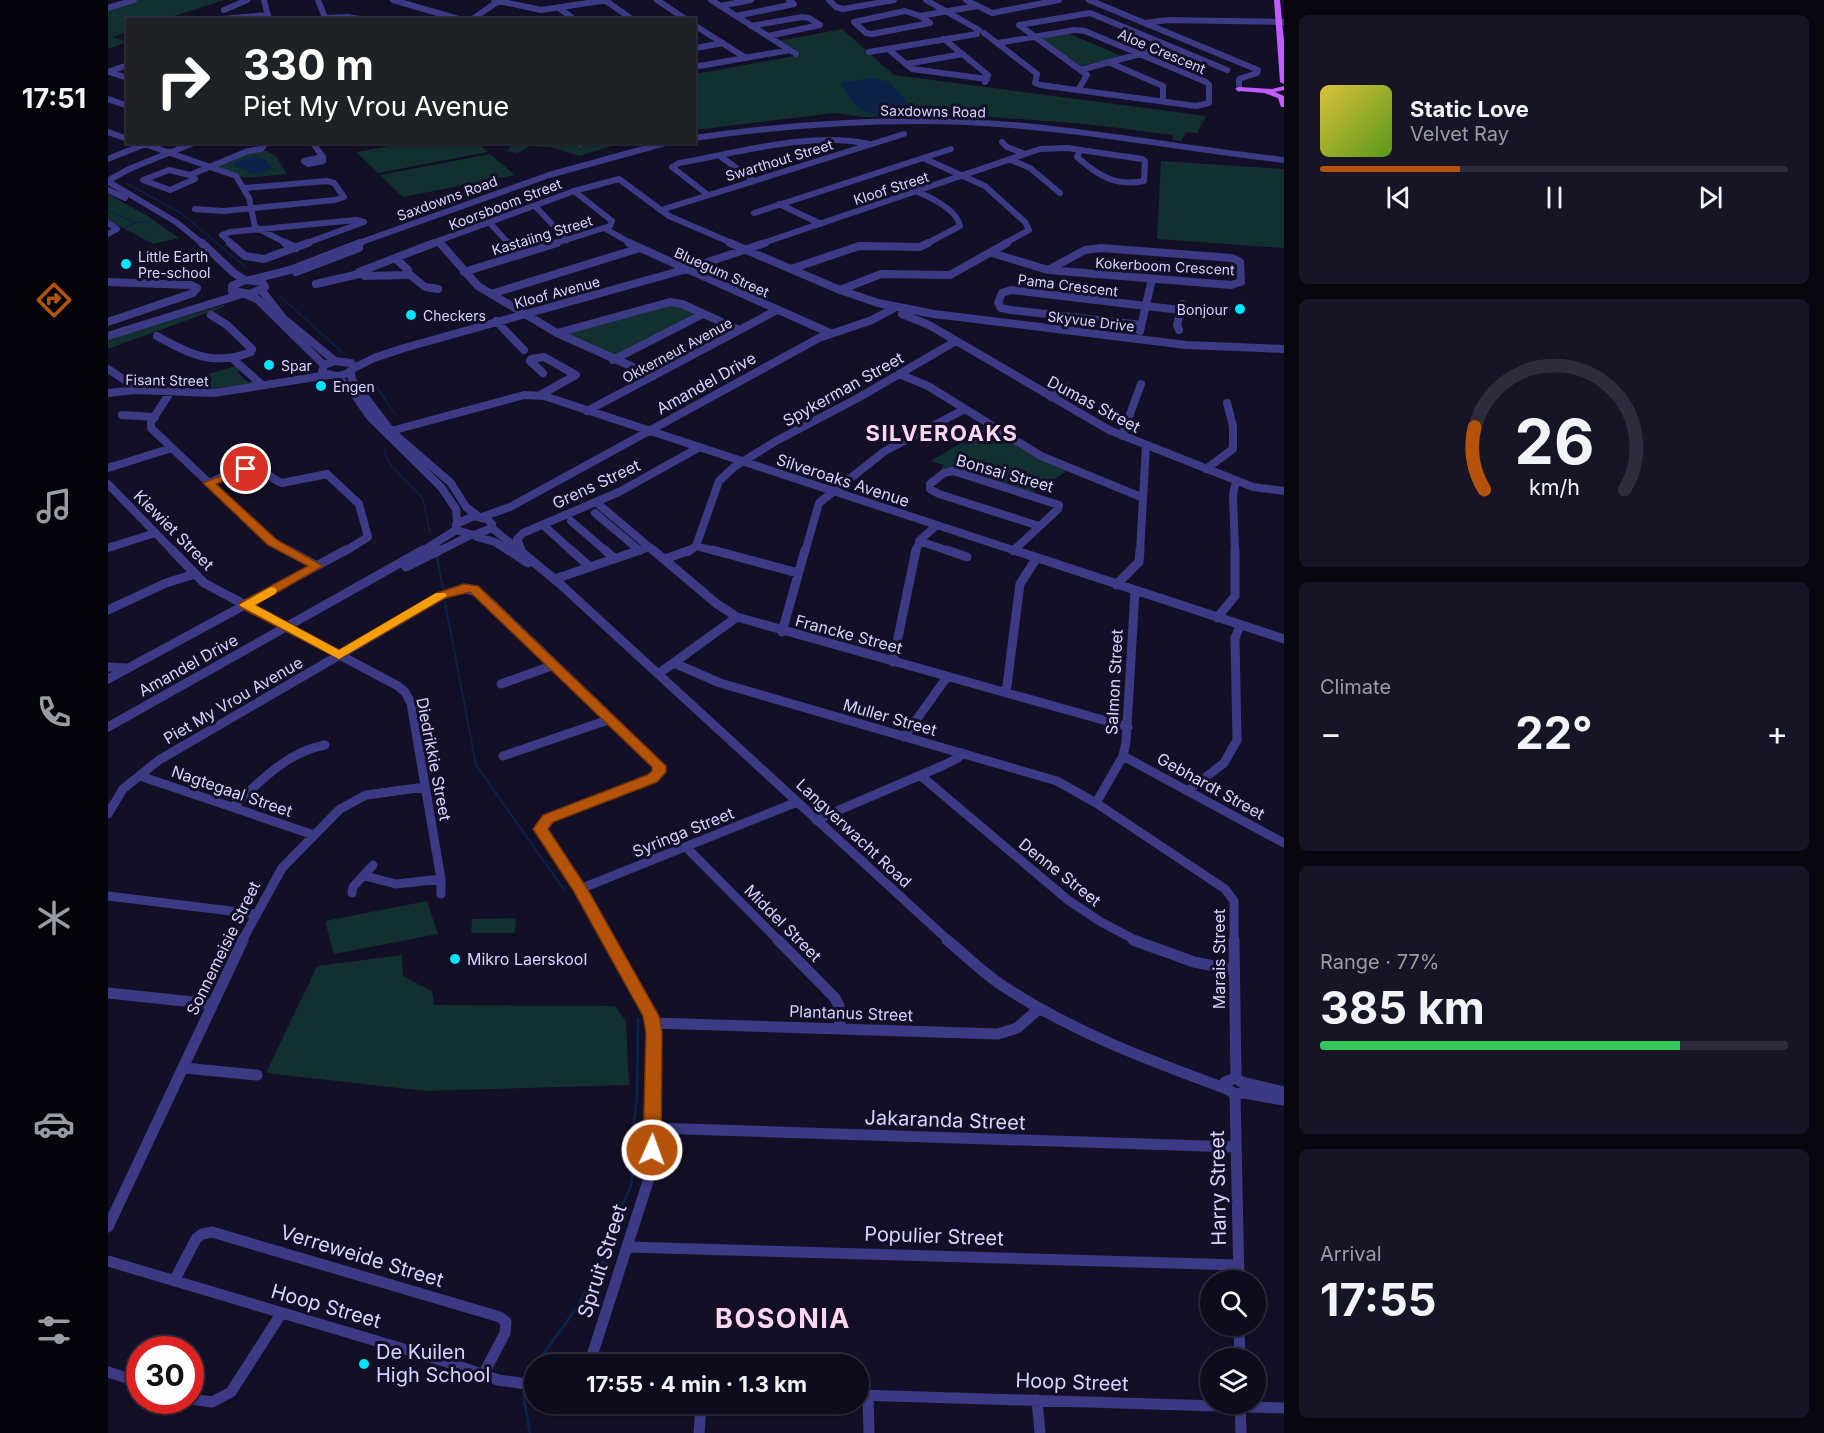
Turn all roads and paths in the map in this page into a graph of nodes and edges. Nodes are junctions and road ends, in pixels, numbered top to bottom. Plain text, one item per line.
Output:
1 (134, 0) edge
2 (247, 0) edge
3 (264, 0) edge
4 (318, 0) edge
5 (393, 0) edge
6 (494, 0) edge
7 (499, 0) edge
8 (607, 0) edge
9 (657, 0) edge
10 (711, 0) edge
11 (751, 0) edge
12 (789, 0) edge
13 (829, 0) edge
14 (894, 0) edge
15 (926, 0) edge
16 (966, 0) edge
17 (1017, 0) edge
18 (1059, 0) edge
19 (1089, 0) edge
20 (1277, 0) edge
21 (720, 6) junction
22 (977, 6) junction
23 (1032, 6) junction
24 (108, 8) edge
25 (559, 8) junction
26 (224, 10) dead end
27 (945, 12) junction
28 (735, 16) junction
29 (920, 16) junction
30 (268, 17) edge
31 (245, 18) edge
32 (326, 18) edge
33 (333, 18) edge
34 (356, 18) edge
35 (455, 18) edge
36 (474, 18) edge
37 (572, 18) edge
38 (630, 18) edge
39 (684, 18) edge
40 (1147, 23) junction
41 (1281, 23) edge
42 (696, 26) edge
43 (751, 26) junction
44 (979, 32) junction
45 (768, 36) junction
46 (1036, 37) junction
47 (944, 39) junction
48 (1190, 41) junction
49 (723, 43) junction
50 (998, 43) junction
51 (1170, 46) junction
52 (696, 48) edge
53 (888, 49) junction
54 (869, 52) dead end
55 (963, 54) junction
56 (1140, 54) junction
57 (746, 58) junction
58 (1108, 62) junction
59 (906, 64) junction
60 (126, 66) edge
61 (696, 67) edge
62 (1220, 68) junction
63 (1080, 70) junction
64 (1227, 70) dead end
65 (1207, 71) dead end
66 (109, 72) edge
67 (126, 77) edge
68 (1284, 82) edge
69 (1284, 88) edge
70 (1239, 89) joint
71 (1078, 90) junction
72 (1260, 90) junction
73 (108, 99) edge
74 (1163, 101) junction
75 (126, 105) edge
76 (1284, 105) edge
77 (108, 132) edge
78 (115, 134) junction
79 (904, 134) dead end
80 (108, 137) edge
81 (126, 138) edge
82 (696, 138) edge
83 (1002, 142) dead end
84 (142, 144) edge
85 (147, 144) edge
86 (190, 144) edge
87 (265, 144) edge
88 (313, 144) edge
89 (660, 144) edge
90 (869, 144) junction
91 (1171, 147) junction
92 (951, 149) dead end
93 (1080, 150) junction
94 (171, 151) junction
95 (1025, 154) junction
96 (720, 156) junction
97 (323, 157) dead end
98 (923, 158) junction
99 (108, 159) edge
100 (1011, 160) junction
101 (1284, 160) edge
102 (1284, 164) edge
103 (210, 167) junction
104 (190, 175) junction
105 (964, 176) junction
106 (754, 181) junction
107 (108, 182) edge
108 (244, 188) junction
109 (574, 191) junction
110 (918, 192) junction
111 (1060, 193) dead end
112 (708, 195) junction
113 (779, 204) junction
114 (535, 206) junction
115 (251, 208) junction
116 (195, 210) dead end
117 (661, 210) junction
118 (754, 213) dead end
119 (108, 223) edge
120 (490, 223) junction
121 (821, 224) junction
122 (258, 229) junction
123 (606, 229) junction
124 (108, 234) edge
125 (373, 239) junction
126 (567, 240) junction
127 (439, 242) junction
128 (296, 248) junction
129 (640, 248) junction
130 (746, 250) junction
131 (992, 252) junction
132 (519, 255) junction
133 (395, 258) junction
134 (687, 269) junction
135 (791, 269) junction
136 (1048, 270) junction
137 (464, 272) junction
138 (359, 273) junction
139 (409, 274) junction
140 (1152, 279) junction
141 (248, 280) junction
142 (108, 282) edge
143 (316, 284) dead end
144 (232, 286) junction
145 (264, 289) junction
146 (438, 289) dead end
147 (840, 291) junction
148 (491, 294) junction
149 (244, 295) junction
150 (1146, 306) junction
151 (896, 307) junction
152 (777, 310) junction
153 (524, 313) junction
154 (704, 314) junction
155 (902, 314) dead end
156 (934, 314) junction
157 (211, 315) dead end
158 (496, 321) junction
159 (108, 322) edge
160 (928, 325) junction
161 (1141, 325) junction
162 (739, 330) junction
163 (1179, 330) dead end
164 (557, 333) junction
165 (830, 333) junction
166 (108, 335) edge
167 (157, 336) dead end
168 (1138, 339) junction
169 (956, 341) junction
170 (1284, 349) edge
171 (524, 350) dead end
172 (374, 358) junction
173 (233, 359) junction
174 (614, 360) junction
175 (335, 361) junction
176 (348, 362) junction
177 (323, 367) junction
178 (108, 369) edge
179 (353, 370) junction
180 (543, 373) dead end
181 (899, 374) junction
182 (331, 376) junction
183 (653, 376) junction
184 (297, 378) junction
185 (1142, 384) dead end
186 (262, 385) junction
187 (1065, 387) dead end
188 (137, 388) junction
189 (171, 391) junction
190 (108, 393) edge
191 (540, 395) junction
192 (1051, 397) junction
193 (1227, 404) dead end
194 (965, 409) junction
195 (587, 411) junction
196 (122, 415) dead end
197 (154, 417) junction
198 (391, 431) junction
199 (649, 431) junction
200 (1122, 436) junction
201 (1146, 446) junction
202 (172, 448) junction
203 (698, 448) junction
204 (743, 462) junction
205 (108, 468) edge
206 (1206, 469) junction
207 (1236, 481) junction
208 (208, 483) junction
209 (108, 484) edge
210 (1284, 491) edge
211 (832, 492) junction
212 (535, 493) junction
213 (1141, 496) junction
214 (597, 503) junction
215 (595, 513) dead end
216 (480, 517) junction
217 (571, 520) dead end
218 (543, 525) junction
219 (457, 526) junction
220 (492, 526) junction
221 (936, 526) junction
222 (1039, 526) junction
223 (155, 532) junction
224 (471, 536) junction
225 (919, 541) junction
226 (696, 546) junction
227 (108, 548) edge
228 (650, 548) junction
229 (639, 551) junction
230 (1013, 551) junction
231 (522, 552) junction
232 (967, 557) dead end
233 (615, 559) junction
234 (1036, 559) junction
235 (665, 560) junction
236 (317, 566) junction
237 (590, 567) junction
238 (798, 573) junction
239 (195, 574) junction
240 (551, 576) junction
241 (1116, 585) junction
242 (1135, 591) junction
243 (346, 593) junction
244 (245, 605) junction
245 (108, 610) edge
246 (737, 617) junction
247 (1217, 618) junction
248 (1240, 626) junction
249 (286, 627) junction
250 (782, 632) junction
251 (1284, 639) edge
252 (339, 655) junction
253 (893, 662) junction
254 (674, 663) junction
255 (554, 665) junction
256 (108, 667) edge
257 (129, 668) junction
258 (658, 674) junction
259 (947, 677) junction
260 (108, 679) edge
261 (501, 684) dead end
262 (1006, 693) junction
263 (610, 719) junction
264 (108, 727) edge
265 (1128, 727) junction
266 (904, 737) junction
267 (325, 744) dead end
268 (962, 753) junction
269 (503, 756) dead end
270 (1123, 756) junction
271 (140, 776) junction
272 (921, 776) junction
273 (425, 787) junction
274 (1189, 790) junction
275 (797, 802) junction
276 (1096, 803) junction
277 (233, 807) junction
278 (108, 814) edge
279 (816, 820) junction
280 (314, 835) junction
281 (545, 838) joint
282 (1284, 843) edge
283 (686, 847) junction
284 (373, 865) dead end
285 (365, 876) junction
286 (441, 879) junction
287 (580, 890) junction
288 (352, 893) dead end
289 (441, 894) dead end
290 (108, 896) edge
291 (255, 914) junction
292 (1234, 970) junction
293 (108, 993) edge
294 (212, 1004) junction
295 (1039, 1009) junction
296 (654, 1023) junction
297 (840, 1029) junction
298 (184, 1068) junction
299 (257, 1075) dead end
300 (1236, 1086) junction
301 (1284, 1092) edge
302 (1284, 1100) edge
303 (653, 1128) junction
304 (1236, 1148) junction
305 (108, 1227) edge
306 (628, 1246) junction
307 (108, 1261) edge
308 (1239, 1265) junction
309 (1239, 1270) edge
310 (174, 1281) junction
311 (281, 1314) junction
312 (593, 1354) edge
313 (108, 1372) edge
314 (483, 1375) junction
315 (126, 1378) edge
316 (524, 1383) edge
317 (869, 1395) edge
318 (1037, 1400) junction
319 (204, 1402) edge
320 (1200, 1404) edge
321 (1266, 1407) edge
322 (1284, 1408) edge
323 (700, 1414) edge
324 (866, 1414) edge
325 (1240, 1414) edge
326 (699, 1433) edge
327 (869, 1433) edge
328 (1040, 1433) edge
329 (1240, 1433) edge

1 - 24 street
2 - 26 street
3 - 30 street
4 - 32 street
5 - 35 street
6 - 7 street
7 - 25 street
7 - 36 street
8 - 25 street
8 - 38 street
9 - 39 street
10 - 21 street
11 - 21 street
12 - 28 street
13 - 14 street
15 - 27 street, Aloe Crescent
16 - 22 street
17 - 23 street
18 - 23 street
19 - 40 street
20 - 41 main road
21 - 28 street
22 - 23 street
22 - 27 street
25 - 37 street
27 - 29 street
27 - 44 street, Aloe Crescent
28 - 43 street
29 - 29 street
30 - 31 street
33 - 34 street
40 - 41 street
40 - 48 street
41 - 68 main road
42 - 49 street
43 - 45 street
43 - 45 street
44 - 47 street
44 - 50 street, Aloe Crescent
45 - 57 street
46 - 50 street, Aloe Crescent
46 - 51 street
46 - 56 street, Aloe Crescent
46 - 63 street
47 - 53 street
47 - 55 street
48 - 51 street
48 - 70 street
49 - 52 street
49 - 57 street
50 - 71 street, Aloe Crescent
51 - 56 street
51 - 62 street
53 - 54 street
53 - 59 street
55 - 59 street
55 - 59 street
56 - 58 street
56 - 74 street, Aloe Crescent
57 - 61 street
58 - 63 street
58 - 74 street
60 - 66 street
62 - 64 street
62 - 65 street
63 - 71 street
66 - 67 street
69 - 72 main road
70 - 72 main road
71 - 74 street, Aloe Crescent
72 - 76 main road
73 - 75 street
77 - 78 street
78 - 80 street
78 - 81 street
79 - 90 street, Swarthout Street
82 - 91 street, Saxdowns Road
83 - 95 street
84 - 99 street
85 - 94 street
86 - 94 street
87 - 103 street
88 - 97 street
89 - 125 street, Saxdowns Road
90 - 96 street
90 - 106 street, Swarthout Street
91 - 101 street, Saxdowns Road
91 - 102 street, Saxdowns Road
92 - 98 street
93 - 93 street
93 - 95 street, Kloof Street
94 - 103 street
94 - 107 street
95 - 100 street, Kloof Street
96 - 106 street
96 - 112 street
98 - 105 street
98 - 113 street
100 - 105 street, Kloof Street
100 - 111 street
103 - 104 street
103 - 108 street
104 - 104 street
105 - 110 street, Kloof Street
105 - 131 street
106 - 112 street, Swarthout Street
107 - 141 street
107 - 144 street
108 - 115 street
108 - 115 street
109 - 114 street, Koorsboom Street
109 - 117 street, Koorsboom Street
109 - 123 street, Kastaiing Street
110 - 121 street, Kloof Street
110 - 135 street
112 - 117 street, Swarthout Street
113 - 118 street
113 - 121 street
114 - 120 street, Koorsboom Street
114 - 126 street
115 - 116 street
115 - 122 street
117 - 130 street
119 - 124 street
120 - 127 street, Koorsboom Street
120 - 132 street
121 - 130 street, Kloof Street
122 - 128 street
122 - 128 street
122 - 128 street
123 - 126 street, Kastaiing Street
123 - 129 street, Bluegum Street
125 - 141 street, Saxdowns Road
125 - 145 street, Saxdowns Road
126 - 132 street, Kastaiing Street
127 - 133 street, Koorsboom Street
127 - 137 street
129 - 134 street, Bluegum Street
129 - 148 street
130 - 134 street, Kloof Avenue
130 - 135 street
131 - 136 street, Kokerboom Crescent
131 - 147 street
132 - 137 street, Kastaiing Street
133 - 138 street, Koorsboom Street
133 - 139 street
134 - 152 street, Bluegum Street
134 - 153 street, Kloof Avenue
135 - 147 street
136 - 140 street, Kokerboom Crescent
136 - 140 street, Kokerboom Crescent
137 - 148 street
138 - 139 street
138 - 143 street
139 - 146 street
140 - 150 street
141 - 144 street, Saxdowns Road
141 - 145 street
142 - 159 street
144 - 149 street
144 - 166 street
145 - 149 street, Saxdowns Road
145 - 175 street
147 - 151 street
148 - 153 street
149 - 166 street
149 - 177 street
150 - 161 street
150 - 161 street, Pama Crescent
150 - 163 street
151 - 156 street, Skyvue Drive
151 - 165 street, Amandel Drive
152 - 162 street, Okkerneut Avenue
152 - 165 street, Bluegum Street
153 - 158 street, Kloof Avenue
153 - 164 street
154 - 162 street
154 - 164 street
154 - 174 street
155 - 160 street, Dumas Street
156 - 160 street
156 - 168 street, Skyvue Drive
157 - 173 street
158 - 171 street
158 - 172 street, Kloof Avenue
160 - 169 street, Dumas Street
161 - 168 street
162 - 183 street, Okkerneut Avenue
164 - 174 street
165 - 199 street, Amandel Drive
167 - 173 street
168 - 170 street, Skyvue Drive
169 - 181 street, Spykerman Street
169 - 192 street, Dumas Street
172 - 176 street, Kloof Avenue
172 - 179 street, Kloof Avenue
173 - 186 street
174 - 183 street
175 - 176 street, Kloof Avenue
175 - 177 street, Fisant Street
176 - 179 street
177 - 182 street
177 - 184 street, Fisant Street
178 - 188 street
179 - 182 street, Kloof Avenue
179 - 198 street
180 - 191 street
181 - 194 street
181 - 204 street, Spykerman Street
182 - 184 street, Fisant Street
182 - 219 street
183 - 195 street, Okkerneut Avenue
184 - 186 street, Fisant Street
185 - 200 street
186 - 189 street, Fisant Street
187 - 192 street
188 - 189 street, Fisant Street
188 - 190 street, Fisant Street
189 - 197 street
191 - 195 street, Silveroaks Avenue
191 - 198 street, Silveroaks Avenue
192 - 200 street, Dumas Street
193 - 206 street
194 - 211 street
194 - 213 street
195 - 199 street, Silveroaks Avenue
196 - 197 street
197 - 202 street
198 - 216 street
199 - 203 street, Silveroaks Avenue
199 - 212 street, Amandel Drive
200 - 201 street, Dumas Street
201 - 206 street, Dumas Street
201 - 213 street
202 - 205 street
202 - 208 street
203 - 204 street, Silveroaks Avenue
203 - 214 street, Grens Street
204 - 211 street, Silveroaks Avenue
204 - 226 street, Spykerman Street
206 - 207 street, Dumas Street
207 - 210 street, Dumas Street
207 - 247 street
208 - 236 street
208 - 236 street
209 - 223 street, Kiewiet Street
211 - 221 street, Silveroaks Avenue
211 - 238 street
212 - 216 street, Amandel Drive
212 - 220 street, Amandel Drive
213 - 241 street
214 - 218 street, Grens Street
214 - 228 street, Francke Street
215 - 229 street
216 - 219 street, Amandel Drive
216 - 220 street, Langverwacht Road
217 - 233 street
218 - 231 street, Grens Street
218 - 237 street
219 - 224 street, Langverwacht Road
219 - 243 street, Amandel Drive
220 - 224 street, Amandel Drive
220 - 231 street, Langverwacht Road
221 - 225 street
221 - 230 street, Silveroaks Avenue
222 - 222 street, Bonsai Street
222 - 230 street, Bonsai Street
223 - 227 street
223 - 239 street, Kiewiet Street
224 - 240 street, Langverwacht Road
224 - 243 street, Amandel Drive
225 - 232 street
225 - 253 street
226 - 235 street
226 - 238 street
228 - 229 street
228 - 235 street, Francke Street
229 - 233 street
230 - 234 street, Silveroaks Avenue
231 - 240 street, Langverwacht Road
233 - 237 street
234 - 241 street, Silveroaks Avenue
234 - 262 street
235 - 246 street, Francke Street
236 - 244 street
237 - 240 street
238 - 250 street
239 - 244 street, Kiewiet Street
239 - 245 street
240 - 258 street, Langverwacht Road
241 - 242 street, Silveroaks Avenue
242 - 247 street, Silveroaks Avenue
242 - 265 street, Salmon Street
243 - 249 street, Amandel Drive
244 - 249 street, Kiewiet Street
244 - 257 street
246 - 250 street, Francke Street
246 - 254 street
247 - 248 street, Silveroaks Avenue
248 - 251 street, Silveroaks Avenue
248 - 274 street
249 - 252 street, Diedrikkie Street
249 - 264 street, Amandel Drive
250 - 253 street, Francke Street
252 - 255 street, Piet My Vrou Avenue
252 - 271 street, Piet My Vrou Avenue
252 - 273 street, Diedrikkie Street
253 - 259 street, Francke Street
254 - 258 street
254 - 266 street, Muller Street
255 - 261 street
255 - 263 street, Piet My Vrou Avenue
256 - 257 street
257 - 260 street
258 - 275 street, Langverwacht Road
259 - 262 street, Francke Street
259 - 266 street
262 - 265 street, Francke Street
263 - 269 street
263 - 281 street, Piet My Vrou Avenue
265 - 270 street, Salmon Street
266 - 268 street, Muller Street
267 - 277 street
268 - 272 street
268 - 276 street, Muller Street
270 - 274 street, Gebhardt Street
270 - 276 street, Salmon Street
271 - 277 street, Nagtegaal Street
271 - 278 street, Piet My Vrou Avenue
272 - 279 street
272 - 292 street, Denne Street
273 - 280 street, Sonnemeisie Street
273 - 286 street, Diedrikkie Street
274 - 282 street, Gebhardt Street
275 - 279 street, Langverwacht Road
275 - 283 street, Syringa Street
276 - 292 street, Marais Street
277 - 280 street, Nagtegaal Street
279 - 295 street, Langverwacht Road
280 - 291 street, Sonnemeisie Street
281 - 287 street, Spruit Street
283 - 287 street, Syringa Street
283 - 297 street, Middel Street
284 - 285 street
285 - 286 street
285 - 288 street
286 - 289 street, Diedrikkie Street
287 - 296 street, Spruit Street
290 - 291 street
291 - 294 street, Sonnemeisie Street
292 - 300 street, Marais Street
293 - 294 street
294 - 298 street, Sonnemeisie Street
295 - 297 street, Plantanus Street
295 - 300 street, Langverwacht Road
296 - 297 street, Plantanus Street
296 - 303 street, Spruit Street
298 - 299 street
298 - 305 street, Sonnemeisie Street
300 - 301 street, Langverwacht Road
300 - 302 street, Langverwacht Road
300 - 304 street, Harry Street
303 - 304 street, Jakaranda Street
303 - 306 street, Spruit Street
304 - 308 street, Harry Street
306 - 308 street, Populier Street
306 - 312 street, Spruit Street
307 - 310 street, Hoop Street
308 - 309 street, Harry Street
310 - 311 street, Hoop Street
310 - 314 street, Verreweide Street
311 - 314 street, Hoop Street
311 - 319 street
313 - 315 street
314 - 316 street, Hoop Street
317 - 318 street, Hoop Street
318 - 320 street, Hoop Street
318 - 328 street
321 - 322 street, Hoop Street
323 - 326 street
324 - 327 street
325 - 329 street

